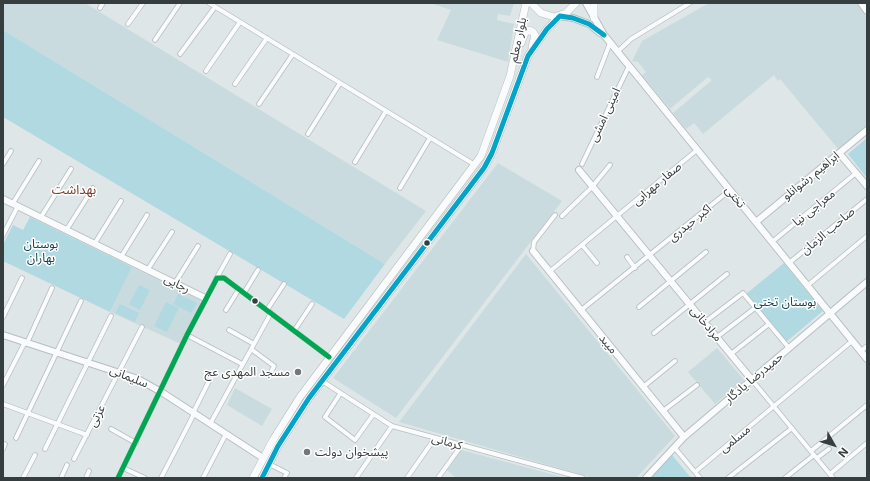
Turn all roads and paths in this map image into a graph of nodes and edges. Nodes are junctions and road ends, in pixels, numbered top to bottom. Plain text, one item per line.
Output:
1 (103, 3) edge
2 (143, 3) edge
3 (180, 3) edge
4 (209, 3) edge
5 (526, 3) edge
6 (531, 3) edge
7 (576, 3) edge
8 (586, 3) edge
9 (594, 3) edge
10 (690, 3) edge
11 (861, 3) edge
12 (215, 7) junction
13 (100, 8) dead end
14 (867, 10) edge
15 (560, 16) junction
16 (594, 18) junction
17 (240, 22) junction
18 (128, 24) dead end
19 (604, 36) junction
20 (267, 38) junction
21 (155, 40) dead end
22 (610, 43) junction
23 (532, 49) junction
24 (617, 52) junction
25 (180, 54) dead end
26 (293, 54) junction
27 (514, 60) junction
28 (629, 66) junction
29 (206, 71) dead end
30 (597, 77) dead end
31 (340, 83) junction
32 (235, 84) dead end
33 (259, 104) dead end
34 (386, 111) junction
35 (867, 130) edge
36 (308, 134) dead end
37 (430, 138) junction
38 (697, 150) junction
39 (11, 151) dead end
40 (839, 153) junction
41 (39, 161) dead end
42 (355, 162) dead end
43 (3, 164) edge
44 (610, 165) dead end
45 (475, 166) junction
46 (581, 167) joint
47 (71, 169) dead end
48 (856, 173) junction
49 (867, 186) edge
50 (592, 187) junction
51 (93, 188) dead end
52 (400, 188) dead end
53 (730, 190) junction
54 (3, 198) edge
55 (867, 199) edge
56 (121, 201) dead end
57 (16, 204) junction
58 (555, 214) dead end
59 (147, 215) dead end
60 (562, 216) dead end
61 (41, 217) junction
62 (618, 217) junction
63 (756, 222) junction
64 (67, 229) junction
65 (172, 232) dead end
66 (3, 235) edge
67 (867, 236) edge
68 (772, 242) junction
69 (95, 244) junction
70 (582, 245) junction
71 (198, 246) dead end
72 (533, 251) joint
73 (706, 252) dead end
74 (230, 254) dead end
75 (121, 256) junction
76 (627, 256) dead end
77 (650, 256) junction
78 (597, 263) dead end
79 (789, 263) junction
80 (635, 268) junction
81 (148, 270) junction
82 (258, 270) dead end
83 (548, 272) junction
84 (727, 274) dead end
85 (22, 278) dead end
86 (216, 279) junction
87 (671, 282) junction
88 (867, 282) edge
89 (175, 283) junction
90 (284, 284) dead end
91 (808, 286) junction
92 (52, 288) dead end
93 (239, 289) junction
94 (244, 293) junction
95 (205, 298) junction
96 (81, 301) dead end
97 (312, 304) dead end
98 (690, 305) junction
99 (639, 307) dead end
100 (756, 308) junction
101 (226, 310) dead end
102 (269, 311) junction
103 (580, 311) junction
104 (830, 313) junction
105 (111, 316) dead end
106 (3, 317) edge
107 (704, 322) junction
108 (769, 324) junction
109 (142, 328) dead end
110 (229, 330) dead end
111 (294, 331) junction
112 (654, 333) dead end
113 (187, 334) junction
114 (3, 335) edge
115 (717, 338) junction
116 (852, 341) junction
117 (26, 342) junction
118 (254, 344) junction
119 (867, 346) edge
120 (789, 348) junction
121 (251, 349) junction
122 (861, 351) junction
123 (56, 352) junction
124 (731, 354) junction
125 (329, 357) junction
126 (867, 359) edge
127 (675, 361) dead end
128 (87, 362) junction
129 (242, 364) junction
130 (120, 372) junction
131 (271, 372) dead end
132 (752, 380) junction
133 (209, 381) dead end
134 (322, 381) junction
135 (3, 385) edge
136 (697, 385) dead end
137 (643, 387) junction
138 (160, 391) junction
139 (340, 394) junction
140 (3, 404) edge
141 (867, 405) edge
142 (775, 407) junction
143 (663, 411) junction
144 (193, 413) junction
145 (28, 414) junction
146 (373, 415) junction
147 (57, 424) junction
148 (210, 424) junction
149 (392, 426) junction
150 (792, 428) junction
151 (112, 430) dead end
152 (226, 434) junction
153 (87, 435) junction
154 (684, 437) junction
155 (16, 438) dead end
156 (435, 438) junction
157 (867, 443) edge
158 (5, 444) dead end
159 (136, 444) junction
160 (461, 446) junction
161 (674, 447) junction
162 (3, 449) edge
163 (45, 449) dead end
164 (829, 449) dead end
165 (34, 455) dead end
166 (814, 455) junction
167 (263, 458) junction
168 (74, 459) dead end
169 (269, 464) junction
170 (68, 465) dead end
171 (123, 468) junction
172 (89, 471) dead end
173 (695, 472) junction
174 (830, 474) junction
175 (23, 478) edge
176 (62, 478) edge
177 (86, 478) edge
178 (118, 478) edge
179 (145, 478) edge
180 (161, 478) edge
181 (203, 478) edge
182 (252, 478) edge
183 (262, 478) edge
184 (284, 478) edge
185 (356, 478) edge
186 (407, 478) edge
187 (438, 478) edge
188 (583, 478) edge
189 (646, 478) edge
190 (700, 478) edge
191 (728, 478) edge
192 (785, 478) edge
193 (833, 478) edge

1 - 13 street
2 - 18 street
3 - 21 street
4 - 12 street
5 - 27 main road, بلوار معلم
6 - 15 main road
7 - 15 main road, بلوار معلم
8 - 16 street, تختی
9 - 16 main road
10 - 24 street
11 - 14 street
12 - 17 street
12 - 25 street
15 - 19 street, تختی
15 - 23 main road, بلوار معلم
16 - 19 street, تختی
17 - 20 street
17 - 29 street
19 - 22 street, تختی
20 - 26 street
20 - 32 street
22 - 24 street, تختی
22 - 30 street
23 - 27 main road
23 - 134 main road, بلوار معلم
24 - 28 street, تختی
26 - 31 street
26 - 33 street
27 - 45 main road, بلوار معلم
28 - 38 street, تختی
28 - 46 street, امینی امشی
31 - 34 street
31 - 36 street
34 - 37 street
34 - 42 street
35 - 40 street, ابراهیم رشوانلو
37 - 45 street
37 - 52 street
38 - 53 street, تختی
38 - 62 street, صفار مهرابی
39 - 43 street
40 - 48 street
40 - 63 street, ابراهیم رشوانلو
41 - 57 street
44 - 50 street
45 - 125 main road, بلوار معلم
46 - 50 street, مرادخانی
47 - 61 street
48 - 49 street
48 - 68 street, معراجی نیا
50 - 60 street
50 - 62 street, مرادخانی
51 - 64 street
53 - 63 street, تختی
53 - 77 street, اکبر حیدری
54 - 57 street, رجایی
55 - 79 street, صاحب الزمان
56 - 69 street
57 - 61 street, رجایی
57 - 66 street
58 - 72 street
59 - 75 street
61 - 64 street, رجایی
62 - 70 street, صفار مهرابی
62 - 77 street, مرادخانی
63 - 68 street, تختی
64 - 69 street, رجایی
65 - 81 street
67 - 91 street
68 - 79 street, تختی
69 - 75 street, رجایی
70 - 78 street
70 - 83 street, صفار مهرابی
71 - 89 street
72 - 83 street, میبد
73 - 87 street
74 - 86 street
75 - 81 street, رجایی
76 - 80 street
77 - 80 street, اکبر حیدری
77 - 87 street, مرادخانی
79 - 91 street, تختی
80 - 103 street, اکبر حیدری
81 - 89 street, رجایی
82 - 94 street
83 - 103 street, میبد
84 - 98 street
85 - 106 street
86 - 93 street
86 - 95 street
87 - 98 street, مرادخانی
87 - 99 street
88 - 104 street, حمیدرضا یادگار
89 - 95 street, رجایی
90 - 102 street
91 - 104 street, تختی
92 - 117 street
93 - 94 street
93 - 101 street
94 - 102 street
95 - 113 street
96 - 123 street
97 - 111 street
98 - 107 street, مرادخانی
98 - 112 street
100 - 107 street
100 - 108 street
100 - 115 street
102 - 111 street
102 - 118 street
103 - 137 street, میبد
104 - 116 street, تختی
104 - 120 street, حمیدرضا یادگار
105 - 128 street
107 - 115 street, مرادخانی
108 - 120 street
108 - 124 street
109 - 130 street, عزتی
110 - 118 street
111 - 125 street
113 - 129 street
113 - 138 street
114 - 117 street, سلیمانی
115 - 124 street, مرادخانی
116 - 122 street, تختی
116 - 142 street, مسلمی
117 - 123 street, سلیمانی
117 - 135 street
118 - 121 street
119 - 122 street
120 - 132 street, حمیدرضا یادگار
121 - 129 street
121 - 131 street
122 - 126 street, تختی
123 - 128 street, سلیمانی
123 - 145 street
124 - 132 street, مرادخانی
125 - 167 main road, بلوار معلم
127 - 137 street
128 - 130 street, سلیمانی
128 - 147 street
129 - 148 street
130 - 138 street, سلیمانی
130 - 153 street, عزتی
132 - 142 street, مرادخانی
132 - 154 street, حمیدرضا یادگار
133 - 144 street
134 - 139 street, کرمانی
134 - 169 main road, بلوار معلم
136 - 143 street
137 - 143 street, میبد
138 - 144 street, سلیمانی
138 - 159 street
139 - 146 street, کرمانی
139 - 146 street
140 - 145 street
141 - 166 street
142 - 150 street, مرادخانی
142 - 173 street, مسلمی
143 - 154 street, میبد
144 - 148 street, سلیمانی
144 - 180 street
145 - 147 street
145 - 155 street
146 - 149 street, کرمانی
147 - 153 street
147 - 163 street
148 - 152 street, سلیمانی
149 - 156 street, کرمانی
149 - 185 street
150 - 166 street, مرادخانی
150 - 191 street
151 - 159 street
152 - 167 street, سلیمانی
152 - 181 street
153 - 168 street, عزتی
154 - 161 street, حمیدرضا یادگار
156 - 160 street, کرمانی
156 - 186 street
157 - 174 street
158 - 162 street
159 - 171 street
160 - 187 street
160 - 188 street, کرمانی
161 - 173 street
161 - 189 street, حمیدرضا یادگار
164 - 166 street
165 - 175 street
166 - 174 street, مرادخانی
166 - 192 street
167 - 182 main road, بلوار معلم
169 - 183 main road, بلوار معلم
169 - 184 street
170 - 176 street
171 - 178 street
171 - 179 street
172 - 177 street
173 - 190 street
174 - 193 street, مرادخانی

